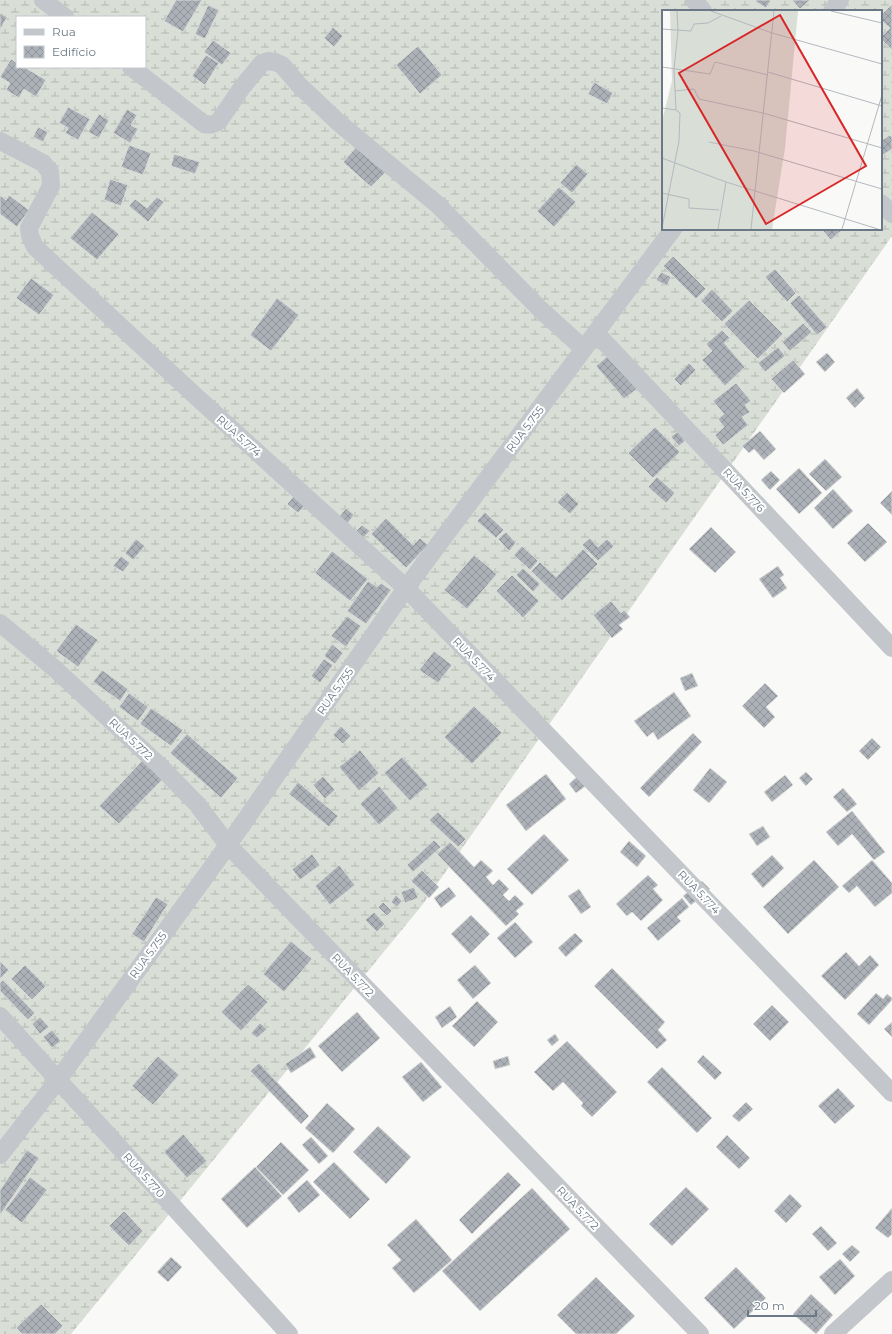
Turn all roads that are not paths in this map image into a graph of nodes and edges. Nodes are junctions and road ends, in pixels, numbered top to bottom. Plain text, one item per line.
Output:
1 (43, 0) edge
2 (694, 0) edge
3 (840, 0) edge
4 (702, 10) edge
5 (833, 10) edge
6 (64, 16) edge
7 (132, 68) edge
8 (0, 141) edge
9 (882, 204) edge
10 (892, 214) edge
11 (672, 230) edge
12 (596, 333) junction
13 (584, 349) junction
14 (406, 588) junction
15 (0, 623) edge
16 (892, 648) edge
17 (228, 845) junction
18 (0, 1016) edge
19 (58, 1080) junction
20 (892, 1093) edge
21 (0, 1155) edge
22 (892, 1280) edge
23 (289, 1334) edge
24 (700, 1334) edge
25 (833, 1334) edge

1 - 6 street
2 - 4 street
3 - 5 street
7 - 13 street
8 - 14 street, RUA 5.774
9 - 10 street
11 - 12 street, RUA 5.755
12 - 13 street, RUA 5.755
12 - 16 street, RUA 5.776
13 - 14 street, RUA 5.755
14 - 17 street, RUA 5.755
14 - 20 street, RUA 5.774
15 - 17 street, RUA 5.772
17 - 19 street, RUA 5.755
17 - 24 street, RUA 5.772
18 - 19 street, RUA 5.770
19 - 21 street, RUA 5.755
19 - 23 street, RUA 5.770
22 - 25 street

